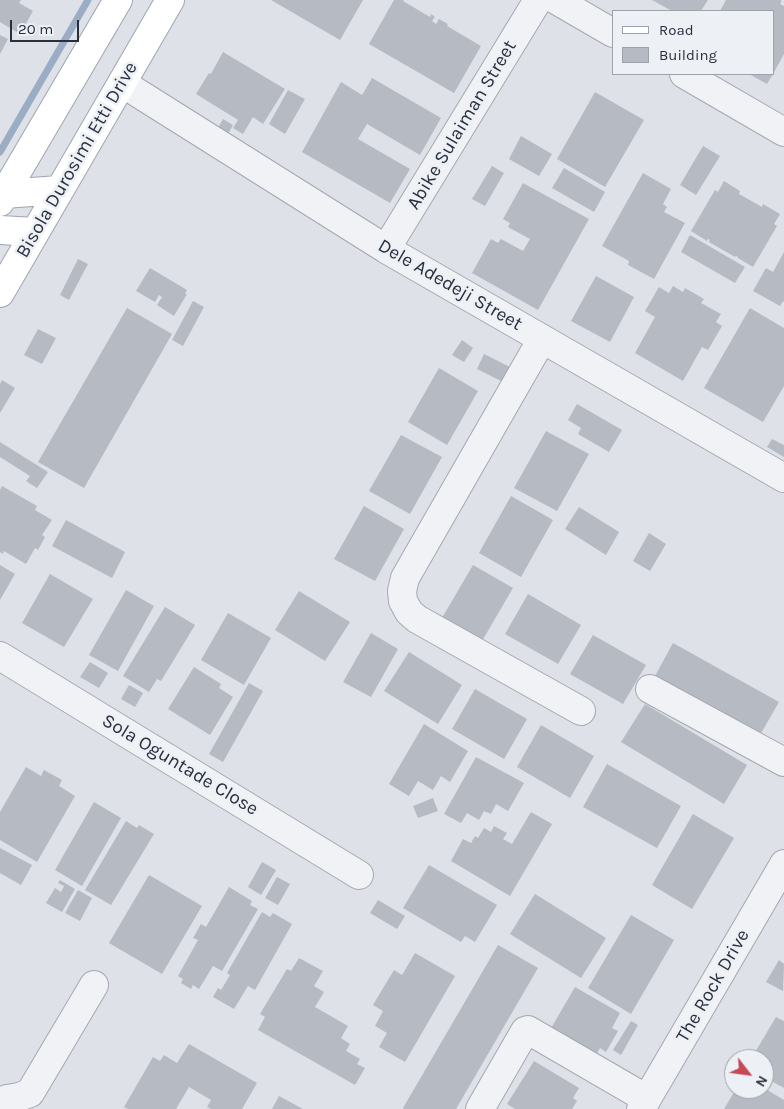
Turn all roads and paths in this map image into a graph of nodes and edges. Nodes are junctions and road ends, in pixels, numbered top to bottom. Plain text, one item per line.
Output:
1 (118, 0) edge
2 (170, 0) edge
3 (538, 0) edge
4 (556, 0) edge
5 (612, 32) edge
6 (686, 75) edge
7 (122, 83) junction
8 (784, 132) edge
9 (59, 190) junction
10 (1, 196) edge
11 (0, 230) edge
12 (35, 232) junction
13 (386, 249) junction
14 (0, 293) edge
15 (542, 339) junction
16 (784, 478) edge
17 (0, 656) edge
18 (650, 689) dead end
19 (581, 711) dead end
20 (784, 762) edge
21 (784, 864) edge
22 (359, 875) dead end
23 (94, 985) dead end
24 (0, 1103) edge
25 (644, 1104) edge
26 (480, 1109) edge

1 - 10 main road
2 - 7 main road, Bisola Durosimi Etti Drive
3 - 13 street, Abike Sulaiman Street
4 - 5 street
6 - 8 street
7 - 9 main road, Bisola Durosimi Etti Drive
7 - 13 street, Dele Adedeji Street
9 - 10 main road
9 - 12 main road, Bisola Durosimi Etti Drive
11 - 12 main road
12 - 14 main road, Bisola Durosimi Etti Drive
13 - 15 street, Dele Adedeji Street
15 - 16 street, Dele Adedeji Street
15 - 19 street
17 - 22 street, Sola Oguntade Close
18 - 20 street
21 - 25 street, The Rock Drive
23 - 24 street
25 - 26 street

